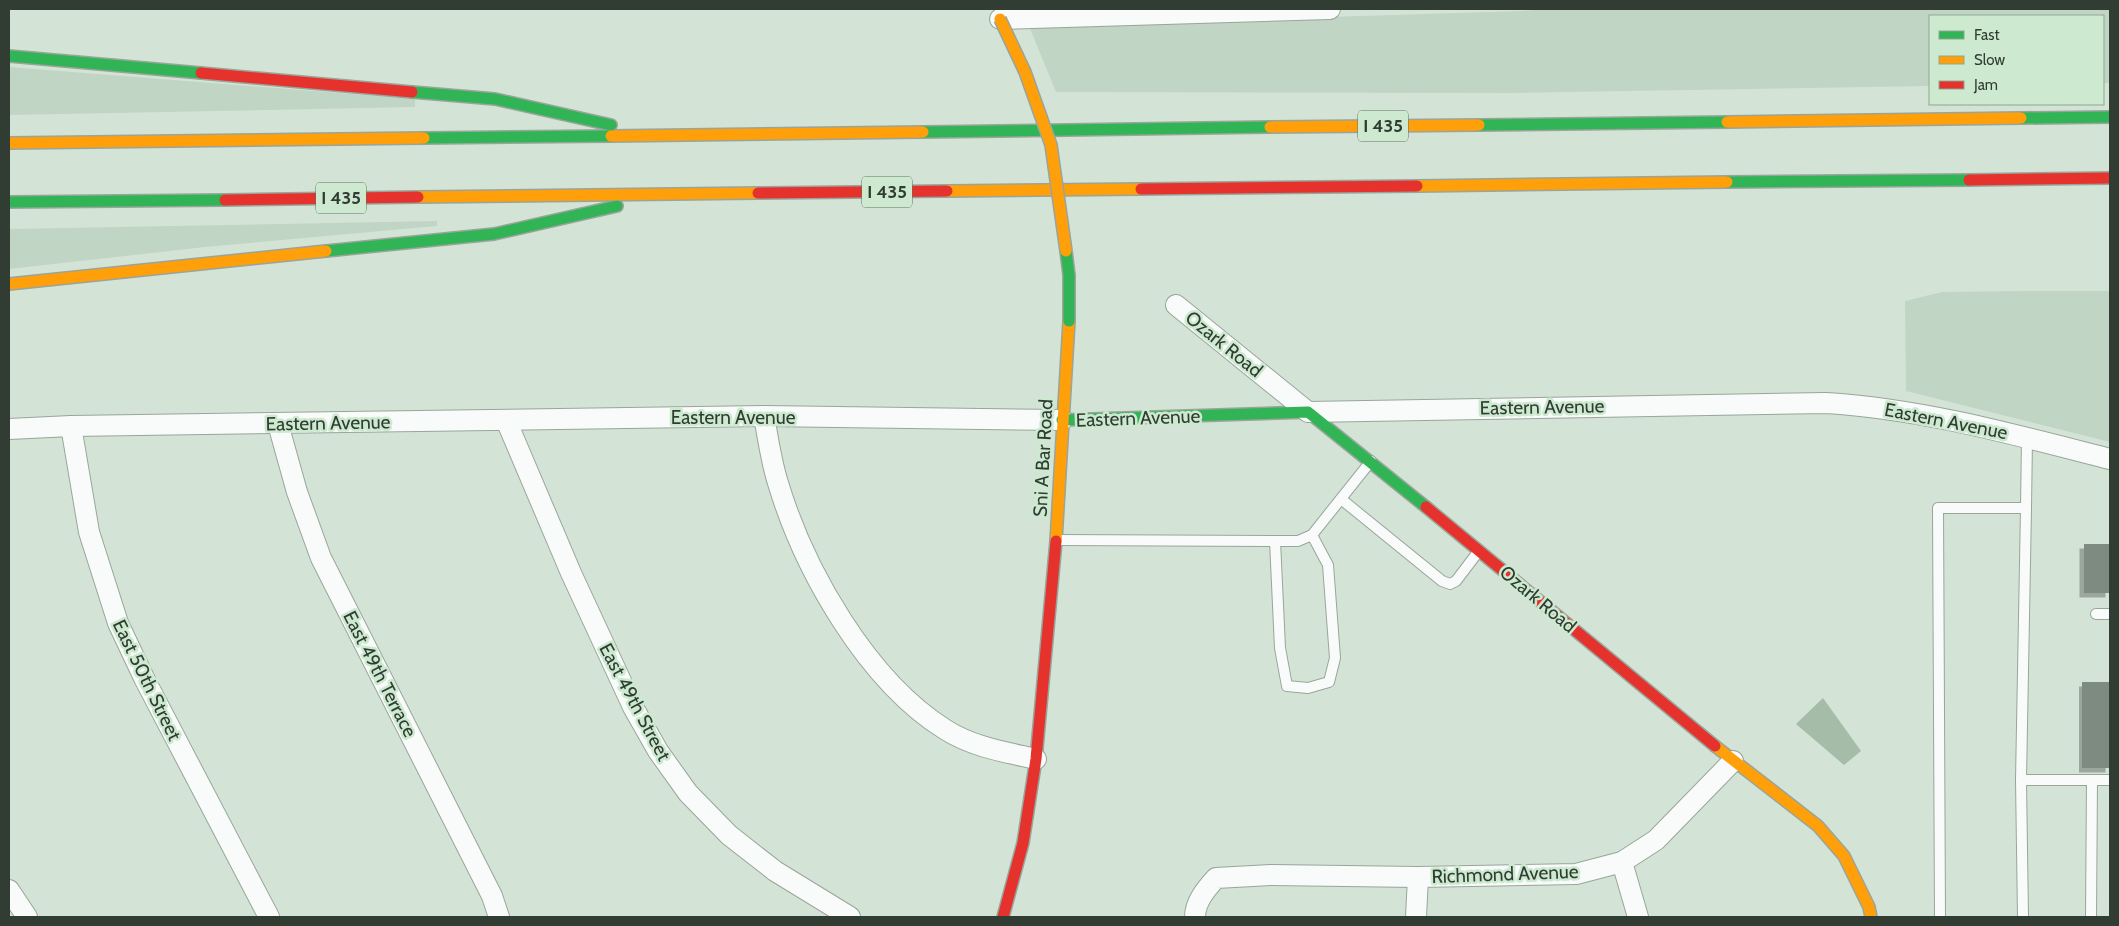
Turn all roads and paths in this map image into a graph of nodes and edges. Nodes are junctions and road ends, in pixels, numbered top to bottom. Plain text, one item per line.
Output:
1 (1330, 9) edge
2 (997, 14) edge
3 (9, 56) edge
4 (2110, 118) edge
5 (656, 135) junction
6 (9, 143) edge
7 (2110, 178) edge
8 (672, 194) junction
9 (9, 202) edge
10 (9, 284) edge
11 (1176, 304) dead end
12 (1308, 412) junction
13 (764, 416) junction
14 (506, 420) junction
15 (1062, 420) junction
16 (278, 424) junction
17 (71, 426) junction
18 (9, 429) edge
19 (2027, 438) junction
20 (2110, 459) edge
21 (1371, 461) junction
22 (1341, 499) junction
23 (2026, 508) junction
24 (1312, 535) junction
25 (1056, 540) junction
26 (1275, 541) junction
27 (1479, 550) junction
28 (2096, 614) dead end
29 (2110, 614) edge
30 (1036, 759) junction
31 (1733, 761) junction
32 (2021, 780) junction
33 (2092, 780) junction
34 (2110, 780) edge
35 (1622, 862) junction
36 (1418, 877) junction
37 (9, 890) edge
38 (27, 917) edge
39 (269, 917) edge
40 (499, 917) edge
41 (850, 917) edge
42 (1003, 917) edge
43 (1195, 917) edge
44 (1416, 917) edge
45 (1638, 917) edge
46 (1871, 917) edge
47 (1940, 917) edge
48 (2023, 917) edge
49 (2091, 917) edge

1 - 2 street
2 - 15 main road, Sni A Bar Road, bridge
3 - 5 main road
4 - 5 main road, I 435
5 - 6 main road, I 435
7 - 8 main road, I 435
8 - 9 main road, I 435
8 - 10 main road
11 - 12 street, Ozark Road
12 - 15 main road, Eastern Avenue
12 - 19 street, Eastern Avenue
12 - 21 main road, Ozark Road
13 - 14 street, Eastern Avenue
13 - 15 street, Eastern Avenue
13 - 30 street
14 - 16 street, Eastern Avenue
14 - 41 street, East 49th Street
15 - 25 main road, Sni A Bar Road
16 - 17 street, Eastern Avenue
16 - 40 street, East 49th Terrace
17 - 18 street, Eastern Avenue
17 - 39 street, East 50th Street
19 - 20 street, Eastern Avenue
19 - 23 lane
21 - 22 lane
21 - 27 main road, Ozark Road
22 - 24 lane
22 - 27 lane
23 - 32 lane
23 - 47 lane
24 - 26 lane
24 - 26 lane
25 - 26 lane
25 - 30 main road, Sni A Bar Road
27 - 31 main road, Ozark Road
28 - 29 lane
30 - 42 main road, Sni A Bar Road
31 - 35 street, Richmond Avenue
31 - 46 main road, Ozark Road
32 - 33 lane
32 - 48 lane
33 - 34 lane
33 - 49 lane
35 - 36 street, Richmond Avenue
35 - 45 street
36 - 43 street, Richmond Avenue
36 - 44 street
37 - 38 street

